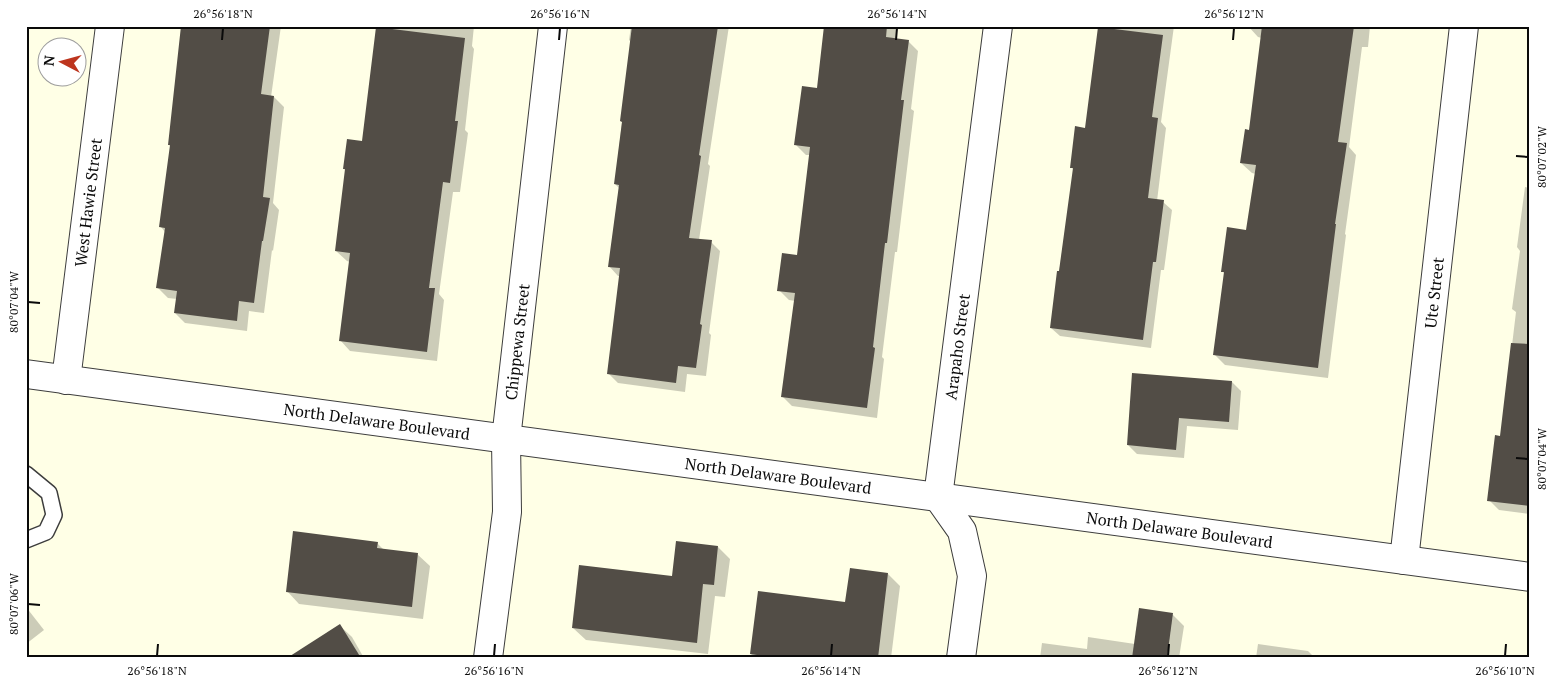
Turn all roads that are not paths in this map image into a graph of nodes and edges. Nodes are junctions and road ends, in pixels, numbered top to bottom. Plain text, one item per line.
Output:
1 (110, 26) edge
2 (552, 26) edge
3 (998, 26) edge
4 (1464, 26) edge
5 (26, 374) edge
6 (66, 380) junction
7 (506, 440) junction
8 (26, 474) edge
9 (938, 497) junction
10 (26, 540) edge
11 (1404, 560) junction
12 (1530, 577) edge
13 (488, 658) edge
14 (961, 658) edge

1 - 6 street, West Hawie Street
2 - 7 street, Chippewa Street
3 - 9 street, Arapaho Street
4 - 11 street, Ute Street
5 - 6 street, North Delaware Boulevard
6 - 7 street, North Delaware Boulevard
7 - 9 street, North Delaware Boulevard
7 - 13 street, Chippewa Street
8 - 10 lane
9 - 11 street, North Delaware Boulevard
9 - 14 street
11 - 12 street, North Delaware Boulevard

